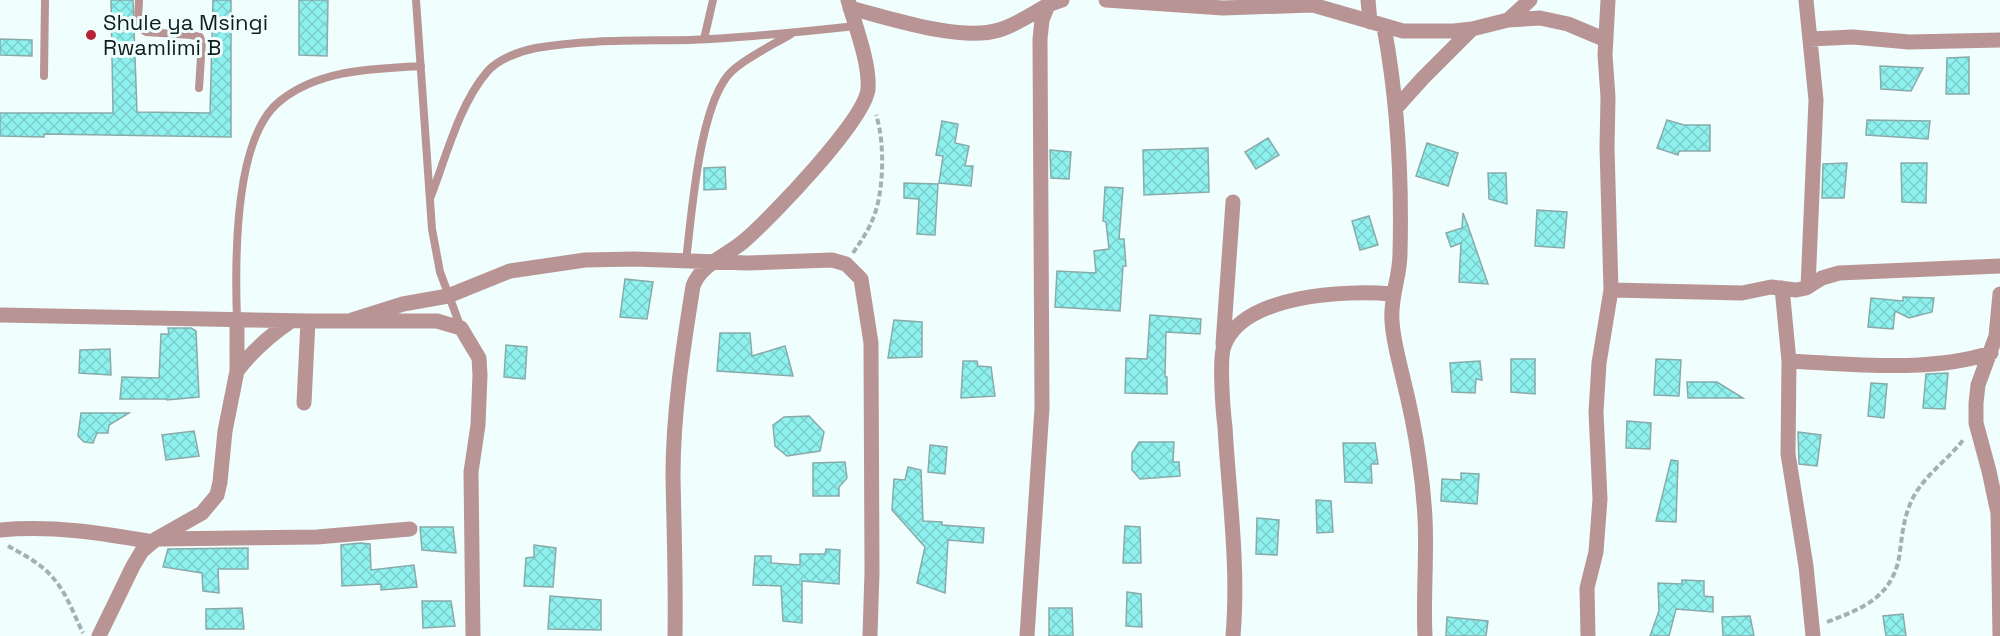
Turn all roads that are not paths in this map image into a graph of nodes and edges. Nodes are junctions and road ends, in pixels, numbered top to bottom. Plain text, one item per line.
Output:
1 (45, 0) edge
2 (139, 0) edge
3 (416, 0) edge
4 (713, 0) edge
5 (1106, 0) edge
6 (1368, 0) edge
7 (1530, 0) edge
8 (1608, 0) edge
9 (1806, 0) edge
10 (1055, 2) edge
11 (1311, 3) edge
12 (849, 4) edge
13 (1508, 20) junction
14 (1377, 25) junction
15 (855, 26) junction
16 (1472, 29) junction
17 (794, 33) junction
18 (704, 39) junction
19 (1810, 39) junction
20 (1606, 40) junction
21 (2000, 40) edge
22 (421, 66) junction
23 (44, 76) dead end
24 (200, 88) dead end
25 (1396, 108) junction
26 (431, 196) junction
27 (1233, 202) dead end
28 (686, 260) junction
29 (712, 263) junction
30 (2000, 265) edge
31 (2000, 272) edge
32 (1808, 287) junction
33 (1782, 288) junction
34 (1611, 290) junction
35 (1392, 294) junction
36 (2000, 294) edge
37 (448, 296) junction
38 (0, 315) edge
39 (237, 320) junction
40 (352, 320) junction
41 (291, 321) junction
42 (308, 321) junction
43 (461, 328) junction
44 (1223, 347) junction
45 (1991, 353) junction
46 (1789, 361) junction
47 (237, 371) junction
48 (304, 403) dead end
49 (410, 529) dead end
50 (0, 530) edge
51 (155, 540) junction
52 (1813, 632) edge
53 (99, 636) edge
54 (472, 636) edge
55 (675, 636) edge
56 (870, 636) edge
57 (1027, 636) edge
58 (1233, 636) edge
59 (1425, 636) edge
60 (1588, 636) edge
61 (2000, 636) edge

1 - 23 lane
2 - 24 lane
3 - 22 lane
4 - 18 lane
5 - 11 street
6 - 14 street
7 - 13 street
8 - 20 street
9 - 19 street
10 - 12 street
10 - 57 street
11 - 14 street
12 - 15 street
13 - 16 street
13 - 20 street
14 - 16 street
14 - 25 street
15 - 17 lane
15 - 29 street
16 - 25 street
17 - 18 lane
17 - 28 lane
18 - 26 lane
19 - 21 street
19 - 32 street
20 - 34 street
22 - 26 lane
22 - 39 lane
25 - 35 street
26 - 37 lane
27 - 44 street
28 - 29 street
28 - 37 street
29 - 55 street
29 - 56 street
30 - 31 street
30 - 32 street
32 - 33 street
33 - 34 street
33 - 46 street
34 - 60 street
35 - 44 street
35 - 59 street
36 - 45 street
37 - 40 street
37 - 43 lane
38 - 39 street
39 - 41 street
39 - 47 street
40 - 42 street
40 - 43 street
41 - 42 street
41 - 47 street
42 - 48 street
43 - 54 street
44 - 58 street
45 - 46 street
45 - 61 street
46 - 52 street
47 - 51 street
49 - 51 street
50 - 51 street
51 - 53 street

